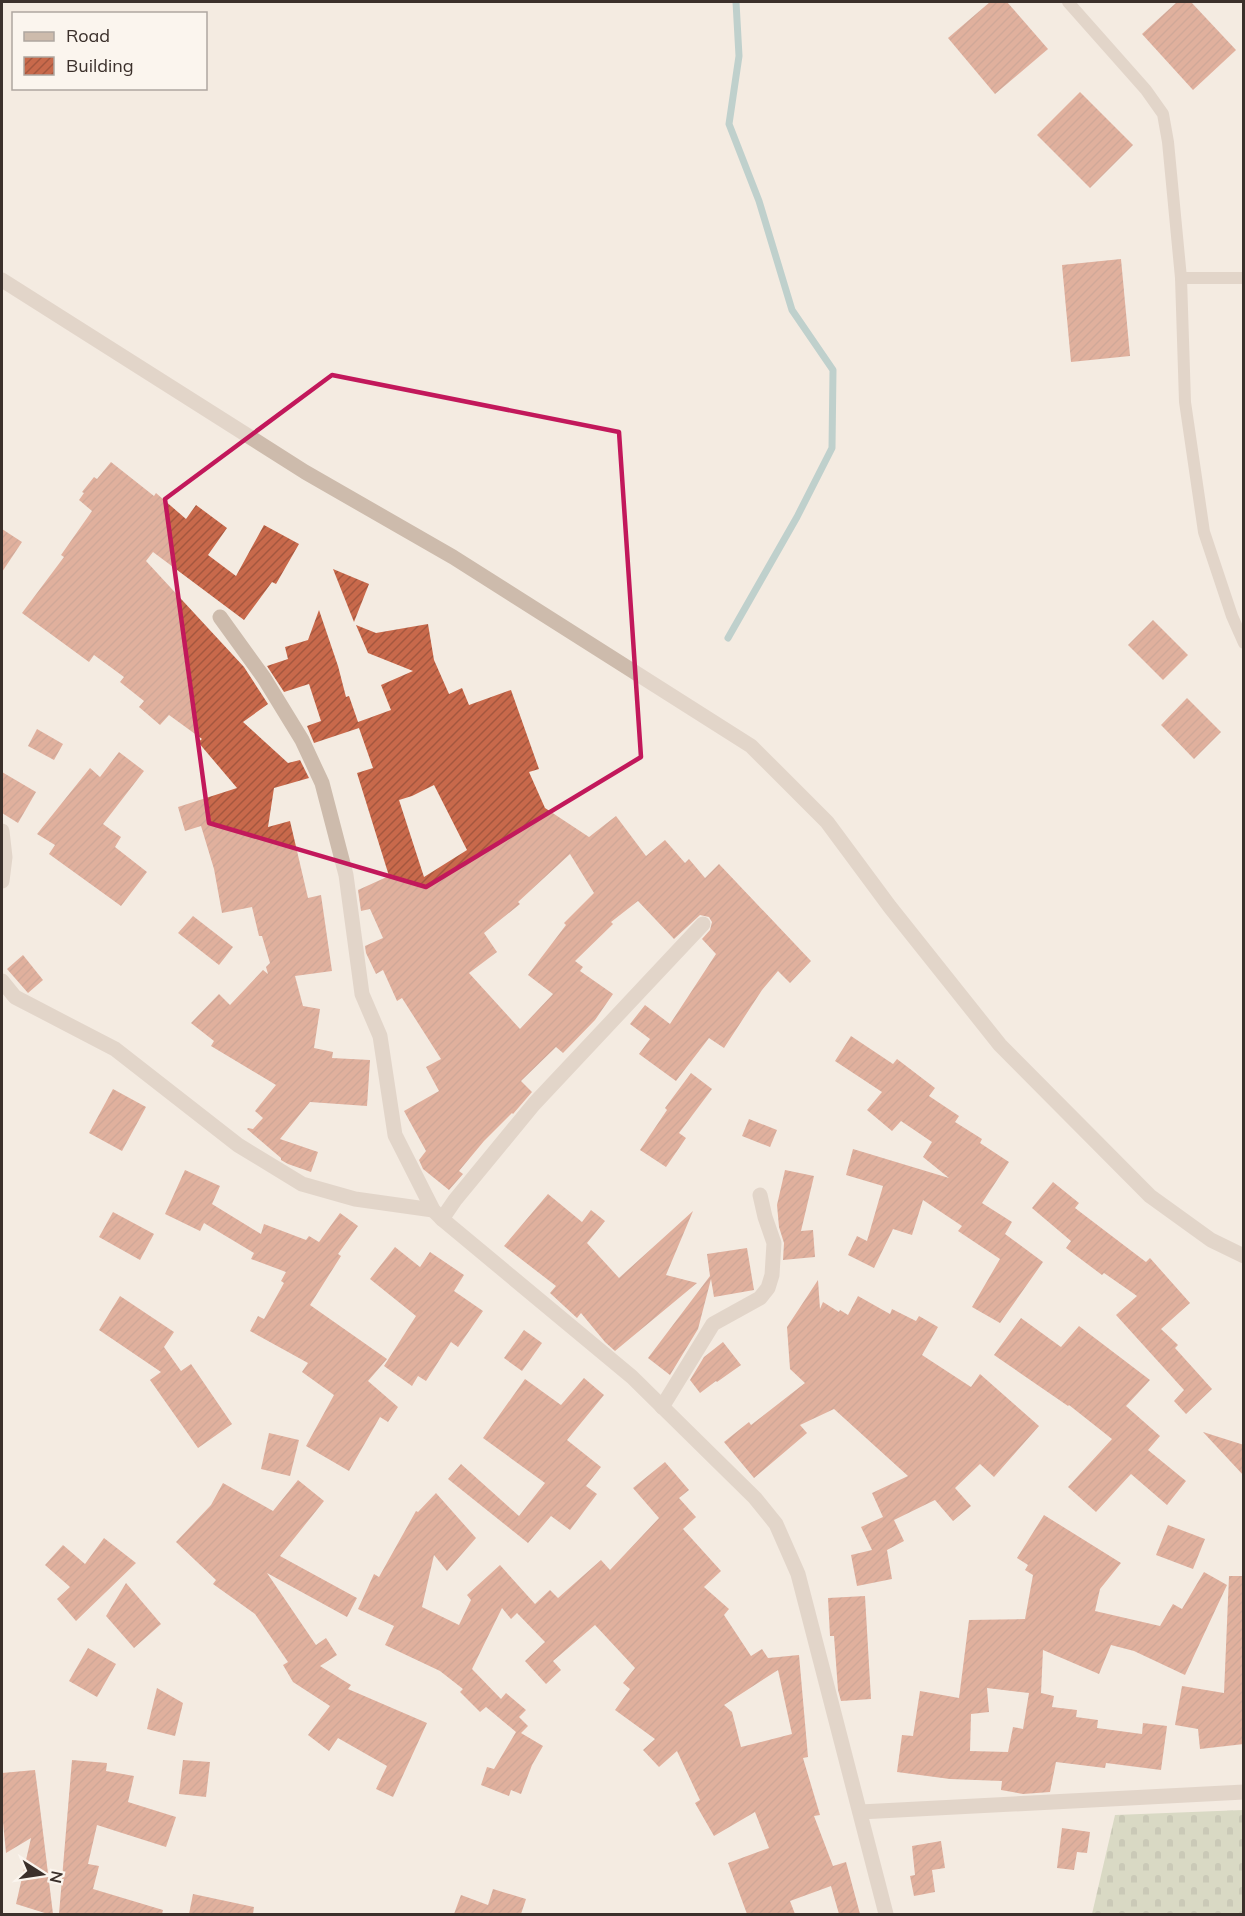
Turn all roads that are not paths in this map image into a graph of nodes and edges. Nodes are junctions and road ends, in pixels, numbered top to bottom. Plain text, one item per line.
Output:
1 (1068, 2) edge
2 (1181, 278) junction
3 (1244, 278) edge
4 (2, 280) edge
5 (220, 617) dead end
6 (1244, 644) edge
7 (2, 831) edge
8 (2, 881) edge
9 (703, 924) dead end
10 (2, 981) edge
11 (760, 1195) dead end
12 (438, 1215) junction
13 (1244, 1256) edge
14 (662, 1407) junction
15 (1244, 1792) edge
16 (860, 1812) junction
17 (886, 1914) edge

1 - 2 lane
2 - 3 lane
2 - 6 lane
4 - 13 street
5 - 12 street
7 - 8 street
9 - 12 street
10 - 12 street
11 - 14 street
12 - 14 street
14 - 16 street
15 - 16 street
16 - 17 street

